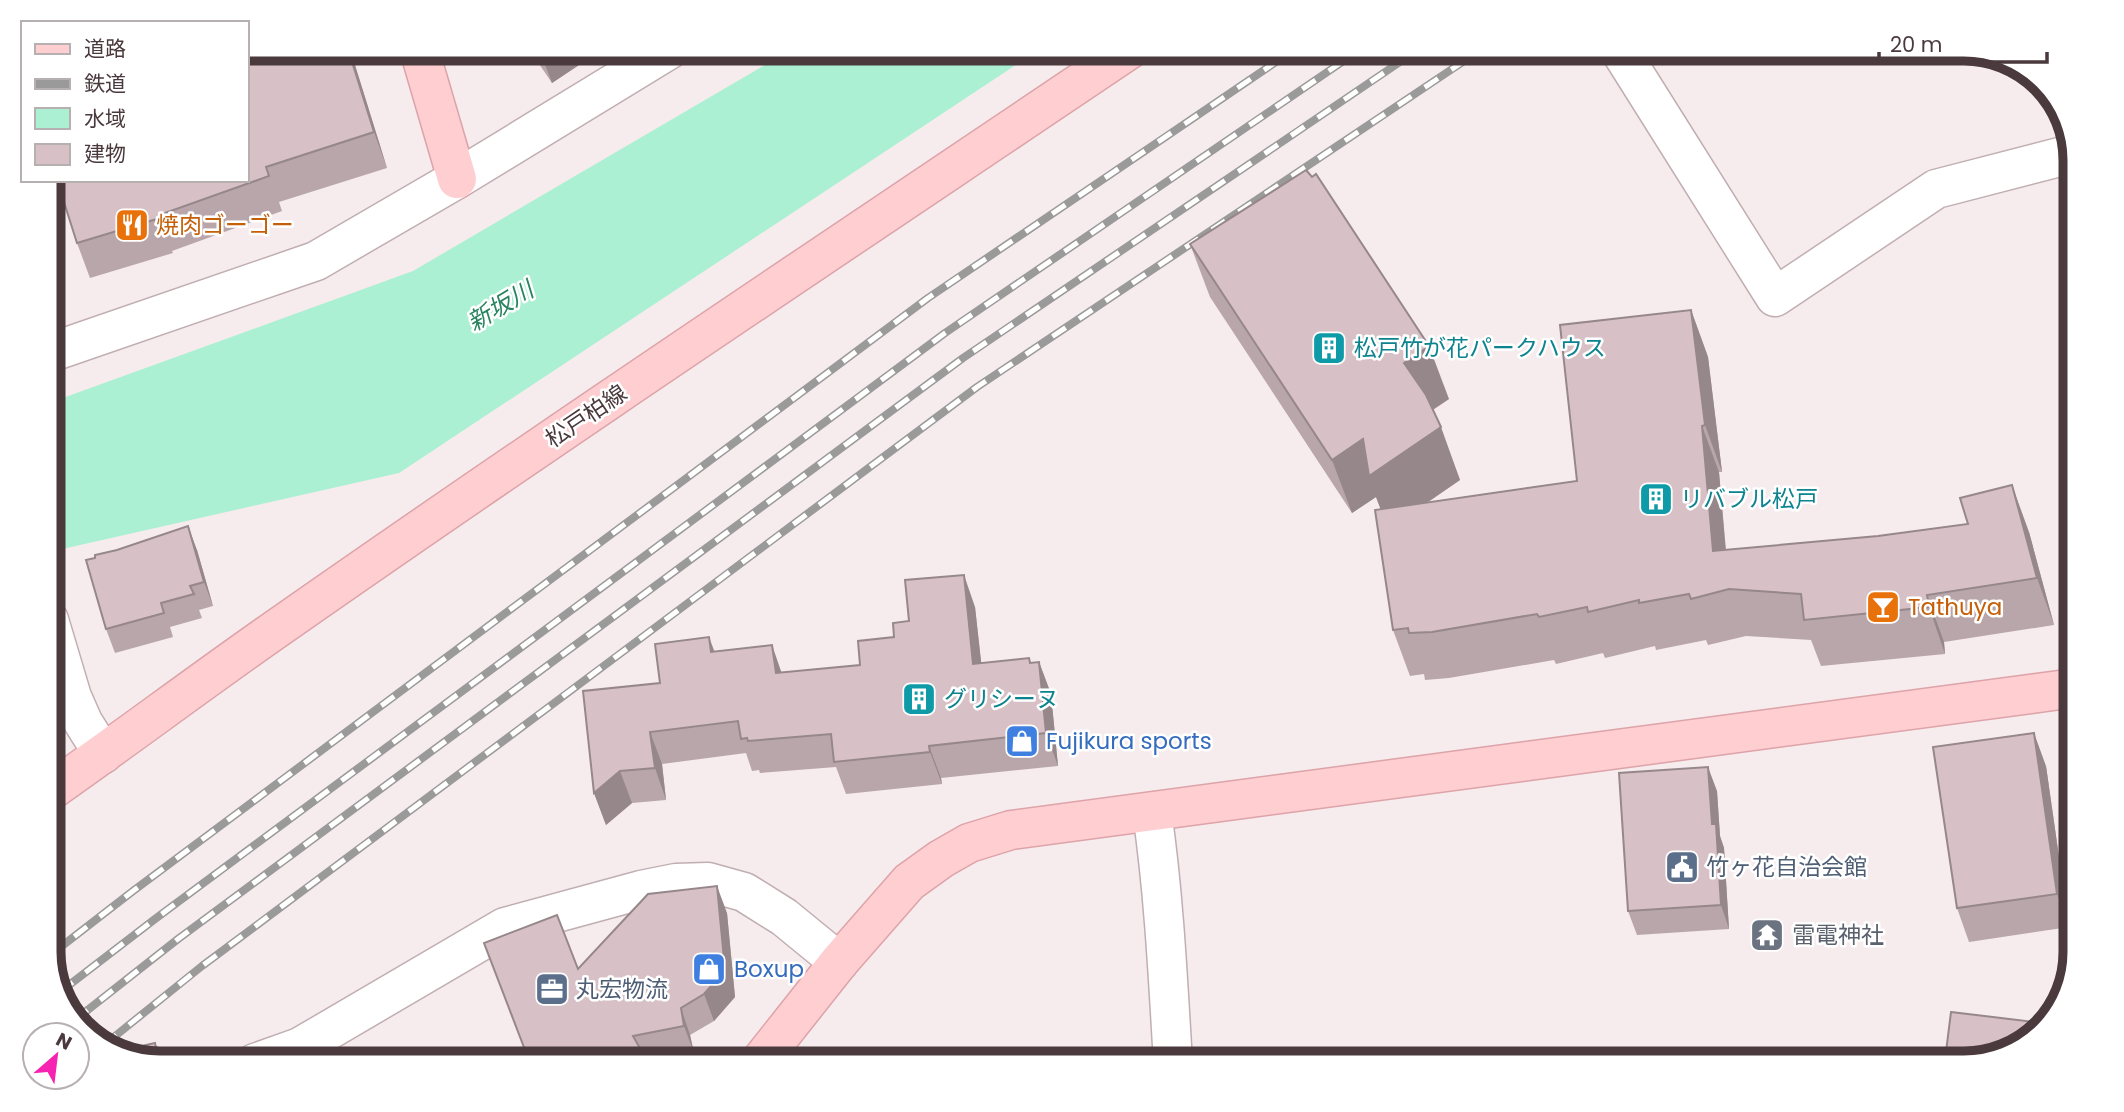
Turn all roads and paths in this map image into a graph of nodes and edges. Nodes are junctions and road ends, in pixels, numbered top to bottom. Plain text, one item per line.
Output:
1 (422, 61) edge
2 (650, 61) edge
3 (1112, 61) edge
4 (1627, 61) edge
5 (2063, 156) edge
6 (457, 180) junction
7 (61, 349) edge
8 (61, 660) edge
9 (2063, 690) edge
10 (103, 754) junction
11 (61, 784) edge
12 (1152, 812) junction
13 (839, 962) junction
14 (289, 1051) edge
15 (769, 1051) edge
16 (1172, 1051) edge

1 - 6 street
2 - 6 street
3 - 10 street, 松戸柏線
4 - 5 street
6 - 7 street
8 - 10 street
9 - 12 street
10 - 11 street, 松戸柏線
12 - 13 street
12 - 16 street
13 - 14 street
13 - 15 street

